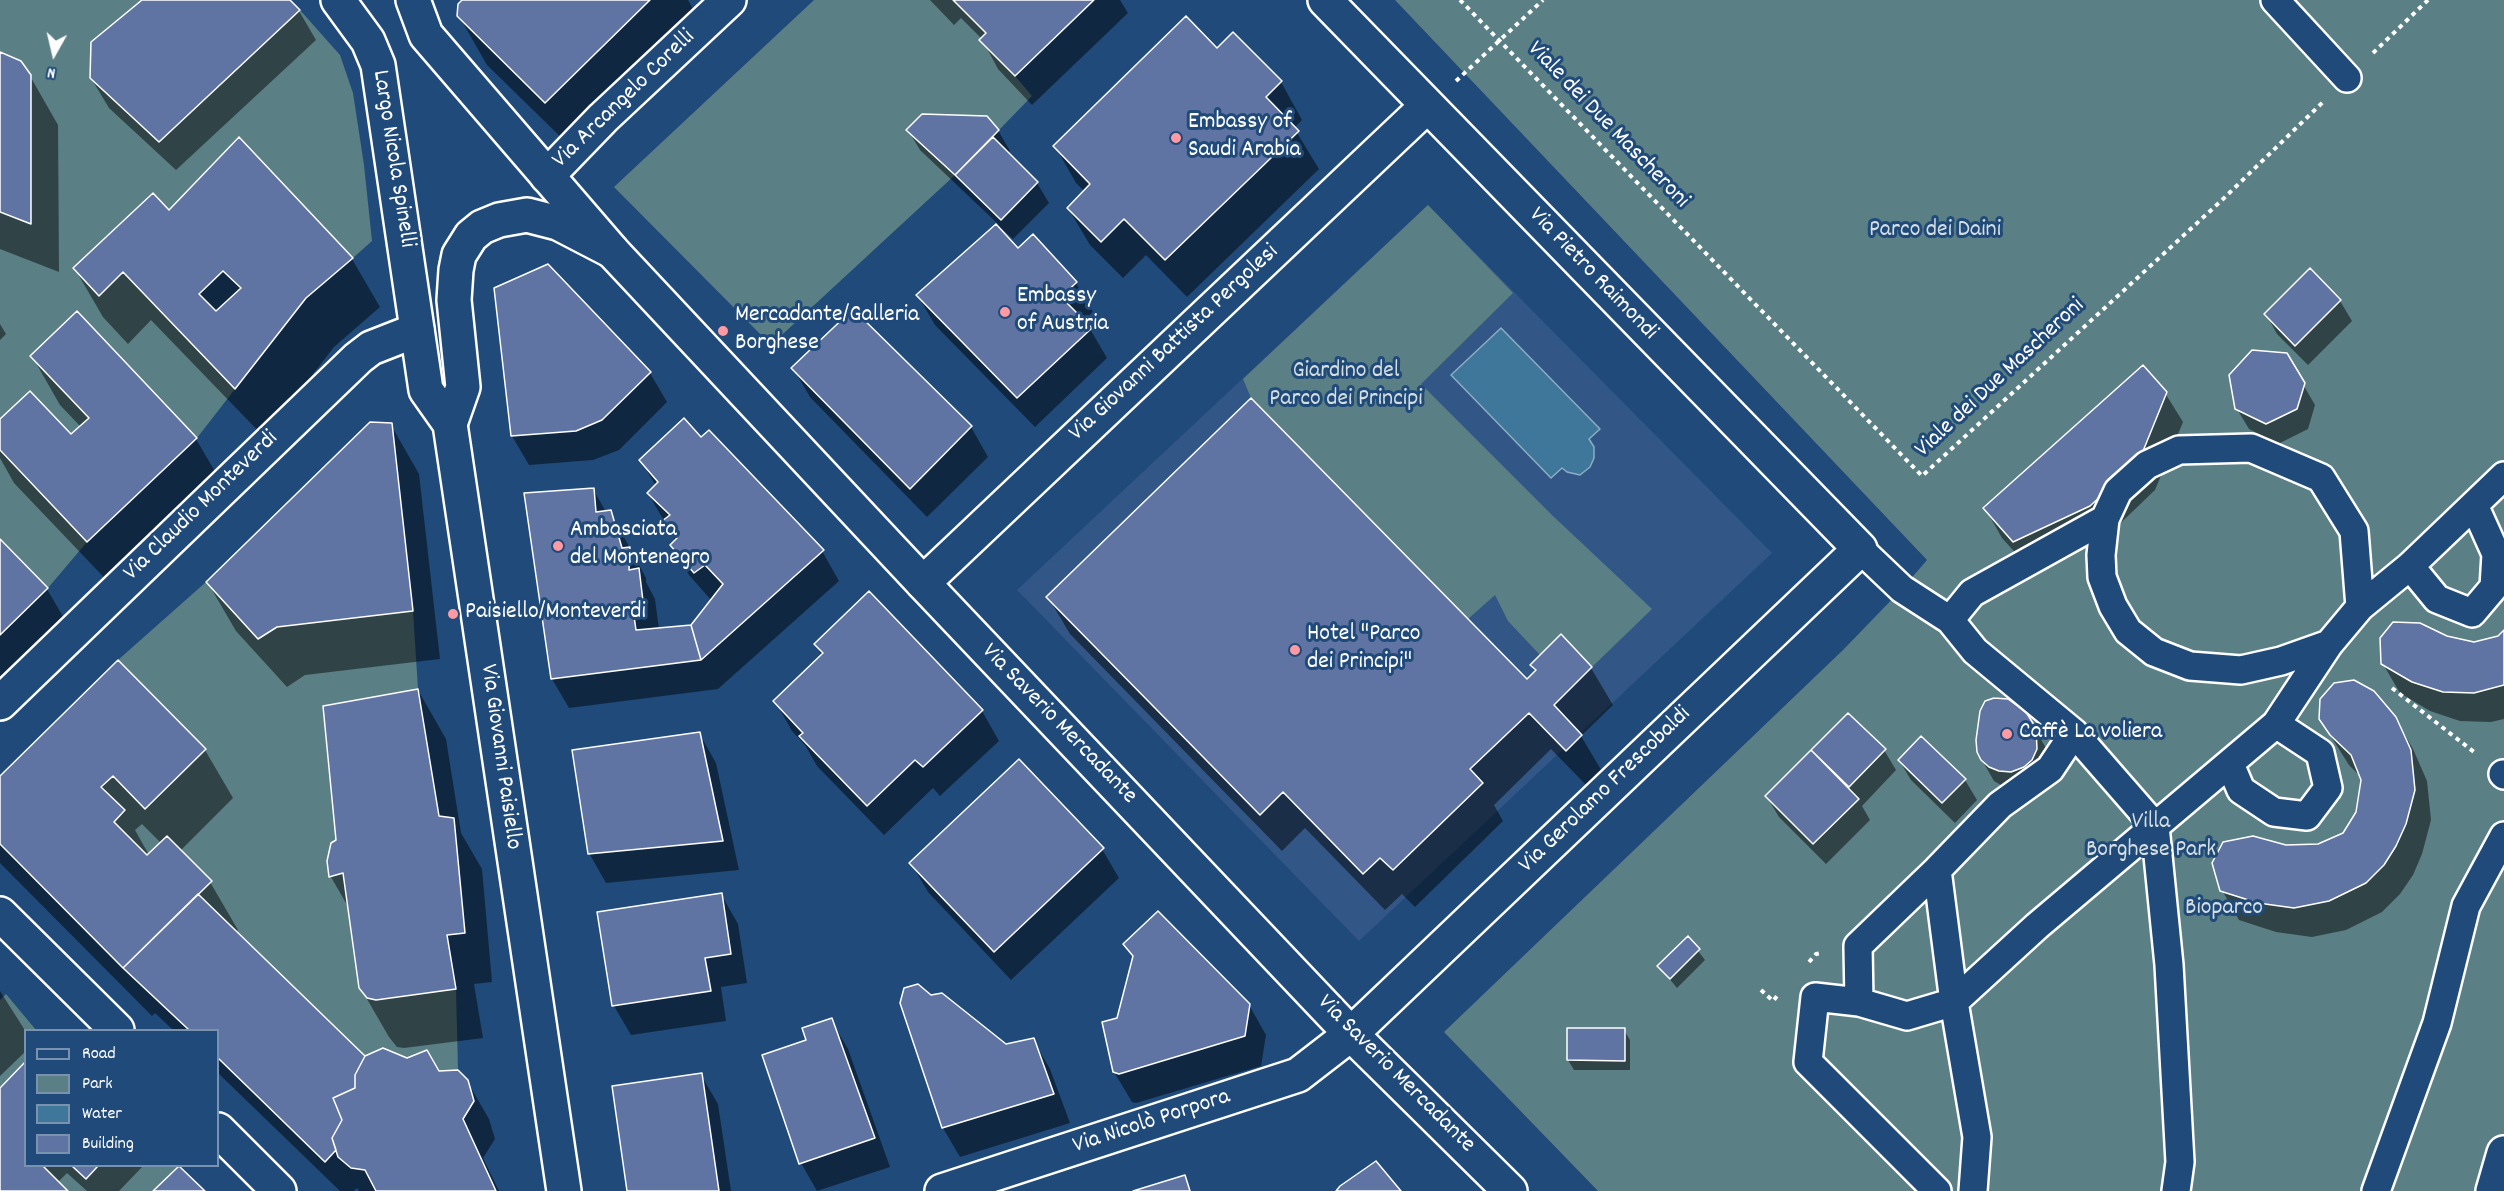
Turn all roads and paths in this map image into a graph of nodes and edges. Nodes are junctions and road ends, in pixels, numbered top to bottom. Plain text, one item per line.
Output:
1 (339, 0) edge
2 (413, 0) edge
3 (729, 0) edge
4 (1325, 0) edge
5 (1460, 0) edge
6 (1543, 0) edge
7 (2275, 0) edge
8 (2428, 0) edge
9 (1500, 42) junction
10 (2347, 78) junction
11 (1427, 106) junction
12 (548, 176) junction
13 (613, 252) junction
14 (417, 330) junction
15 (450, 423) junction
16 (2504, 476) edge
17 (2474, 505) junction
18 (2105, 519) junction
19 (1860, 549) junction
20 (2410, 566) junction
21 (923, 583) junction
22 (2360, 607) junction
23 (1950, 620) junction
24 (2329, 644) junction
25 (2392, 688) dead end
26 (0, 703) edge
27 (2276, 724) junction
28 (2074, 733) junction
29 (2230, 764) junction
30 (2503, 775) edge
31 (2155, 826) junction
32 (2504, 836) edge
33 (1937, 870) junction
34 (0, 914) edge
35 (1859, 1002) junction
36 (1954, 1002) junction
37 (116, 1029) edge
38 (1352, 1034) junction
39 (219, 1131) edge
40 (2504, 1153) edge
41 (279, 1191) edge
42 (564, 1191) edge
43 (942, 1191) edge
44 (1510, 1191) edge
45 (1938, 1191) edge
46 (1972, 1191) edge
47 (2176, 1191) edge
48 (2376, 1191) edge
49 (2493, 1191) edge

1 - 14 street, Largo Nicola Spinelli
2 - 12 street
3 - 12 street, Via Arcangelo Corelli
4 - 11 street, Via Pietro Raimondi
5 - 9 path, Viale dei Due Mascheroni
6 - 9 path
7 - 10 street
8 - 10 path, Viale dei Due Mascheroni
9 - 10 path, Viale dei Due Mascheroni
9 - 11 path
11 - 19 street, Via Pietro Raimondi
11 - 21 street, Via Giovanni Battista Pergolesi
12 - 13 street
13 - 15 street
13 - 21 street, Via Saverio Mercadante
14 - 15 street, Via Giovanni Paisiello
14 - 26 street, Via Claudio Monteverdi
15 - 42 street, Via Giovanni Paisiello
16 - 17 street
17 - 20 street
17 - 20 street
18 - 22 street
18 - 23 street
18 - 24 street
19 - 23 street
19 - 38 street, Via Gerolamo Frescobaldi
20 - 22 street
21 - 38 street, Via Saverio Mercadante
22 - 24 street
23 - 28 street
24 - 27 street
25 - 30 path
27 - 29 street
27 - 29 street
28 - 31 street
28 - 33 street
29 - 31 street
31 - 36 street
31 - 47 street
32 - 48 street
33 - 35 street
33 - 36 street
34 - 37 street
35 - 36 street
35 - 45 street
36 - 46 street
38 - 43 street, Via Nicolò Porpora
38 - 44 street, Via Saverio Mercadante
39 - 41 street
40 - 49 street

